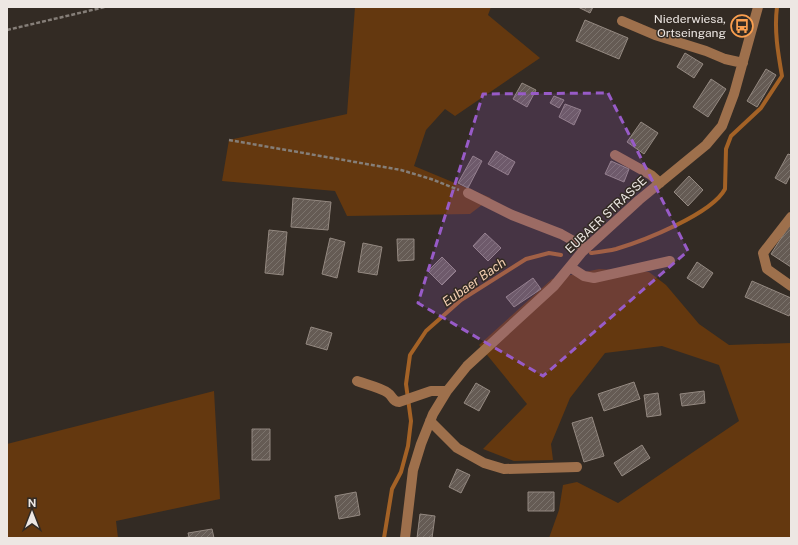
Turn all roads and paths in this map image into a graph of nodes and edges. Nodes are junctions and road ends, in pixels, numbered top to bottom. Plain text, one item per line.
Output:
1 (105, 7) edge
2 (758, 7) edge
3 (622, 21) dead end
4 (7, 30) edge
5 (743, 63) junction
6 (229, 140) dead end
7 (615, 155) dead end
8 (660, 183) junction
9 (468, 193) joint
10 (791, 217) edge
11 (586, 248) junction
12 (670, 261) dead end
13 (570, 267) junction
14 (791, 286) edge
15 (357, 381) dead end
16 (447, 391) junction
17 (430, 421) junction
18 (578, 466) dead end
19 (405, 538) edge

1 - 4 path
2 - 5 street, EUBAER STRASSE
3 - 5 street
5 - 8 street, EUBAER STRASSE
6 - 9 path
7 - 8 street
8 - 11 street, EUBAER STRASSE
9 - 11 street
10 - 14 street
11 - 13 street, EUBAER STRASSE
12 - 13 street
13 - 16 street, EUBAER STRASSE
15 - 16 street
16 - 17 street, EUBAER STRASSE
17 - 18 street
17 - 19 street, EUBAER STRASSE

